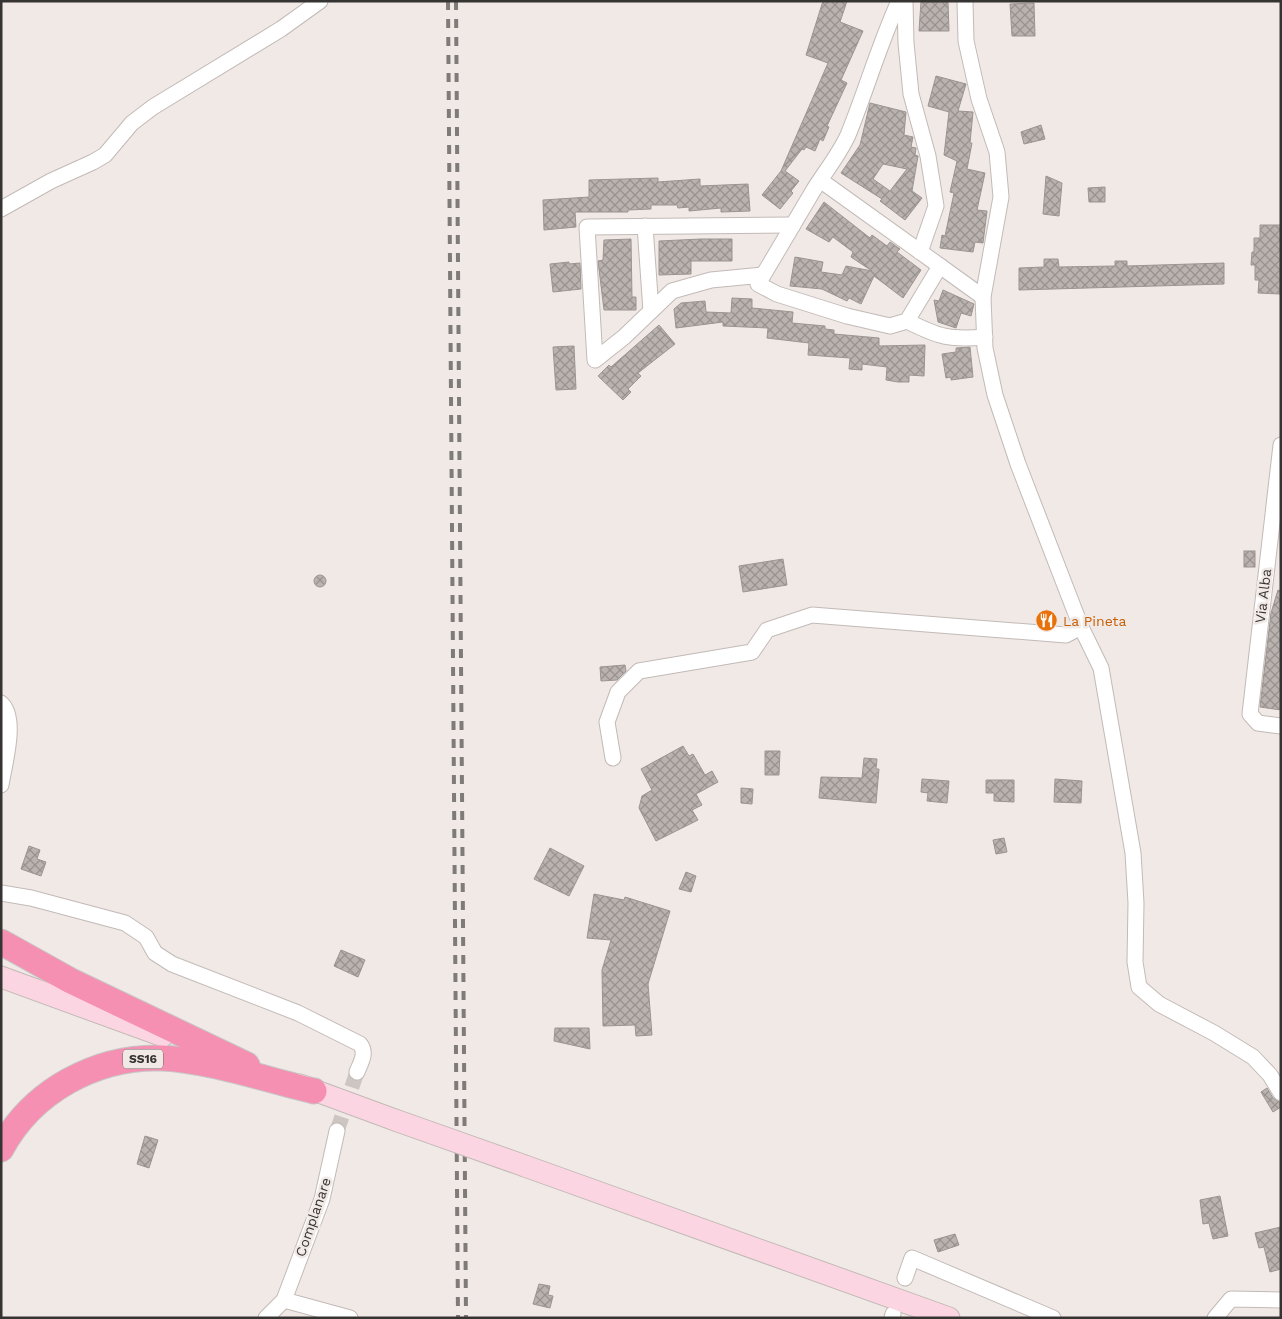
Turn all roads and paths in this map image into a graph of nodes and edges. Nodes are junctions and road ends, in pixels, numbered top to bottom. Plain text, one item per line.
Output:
1 (320, 1) edge
2 (898, 1) edge
3 (905, 1) edge
4 (965, 1) edge
5 (820, 180) junction
6 (1, 209) edge
7 (793, 225) junction
8 (645, 226) junction
9 (920, 252) junction
10 (940, 266) junction
11 (763, 275) junction
12 (983, 297) junction
13 (651, 311) junction
14 (907, 321) junction
15 (985, 337) junction
16 (1281, 445) edge
17 (1081, 628) junction
18 (1, 703) edge
19 (1281, 726) edge
20 (613, 758) dead end
21 (1, 785) edge
22 (1, 893) edge
23 (1, 942) edge
24 (1, 977) edge
25 (260, 1071) junction
26 (357, 1072) tunnel mouth
27 (314, 1090) junction
28 (1281, 1093) edge
29 (337, 1131) tunnel mouth
30 (1, 1149) edge
31 (905, 1278) dead end
32 (284, 1300) junction
33 (1281, 1300) edge
34 (266, 1318) edge
35 (350, 1318) edge
36 (949, 1318) edge
37 (1053, 1318) edge
38 (1215, 1318) edge

1 - 6 street
2 - 5 street
3 - 9 street
4 - 12 street
5 - 7 street
5 - 9 street
7 - 8 street
7 - 11 street
8 - 13 street
8 - 13 street
9 - 10 street
10 - 12 street
10 - 14 street
11 - 13 street
11 - 14 street
12 - 15 street
14 - 15 street
15 - 17 street
16 - 19 street, Via Alba
17 - 20 street
17 - 28 street
18 - 21 street
22 - 26 street
23 - 25 highway
24 - 25 main road
25 - 27 main road
27 - 30 highway, SS16
27 - 36 main road, bridge
29 - 32 street, Complanare
31 - 37 street
32 - 34 street, Complanare
32 - 35 street
33 - 38 street

